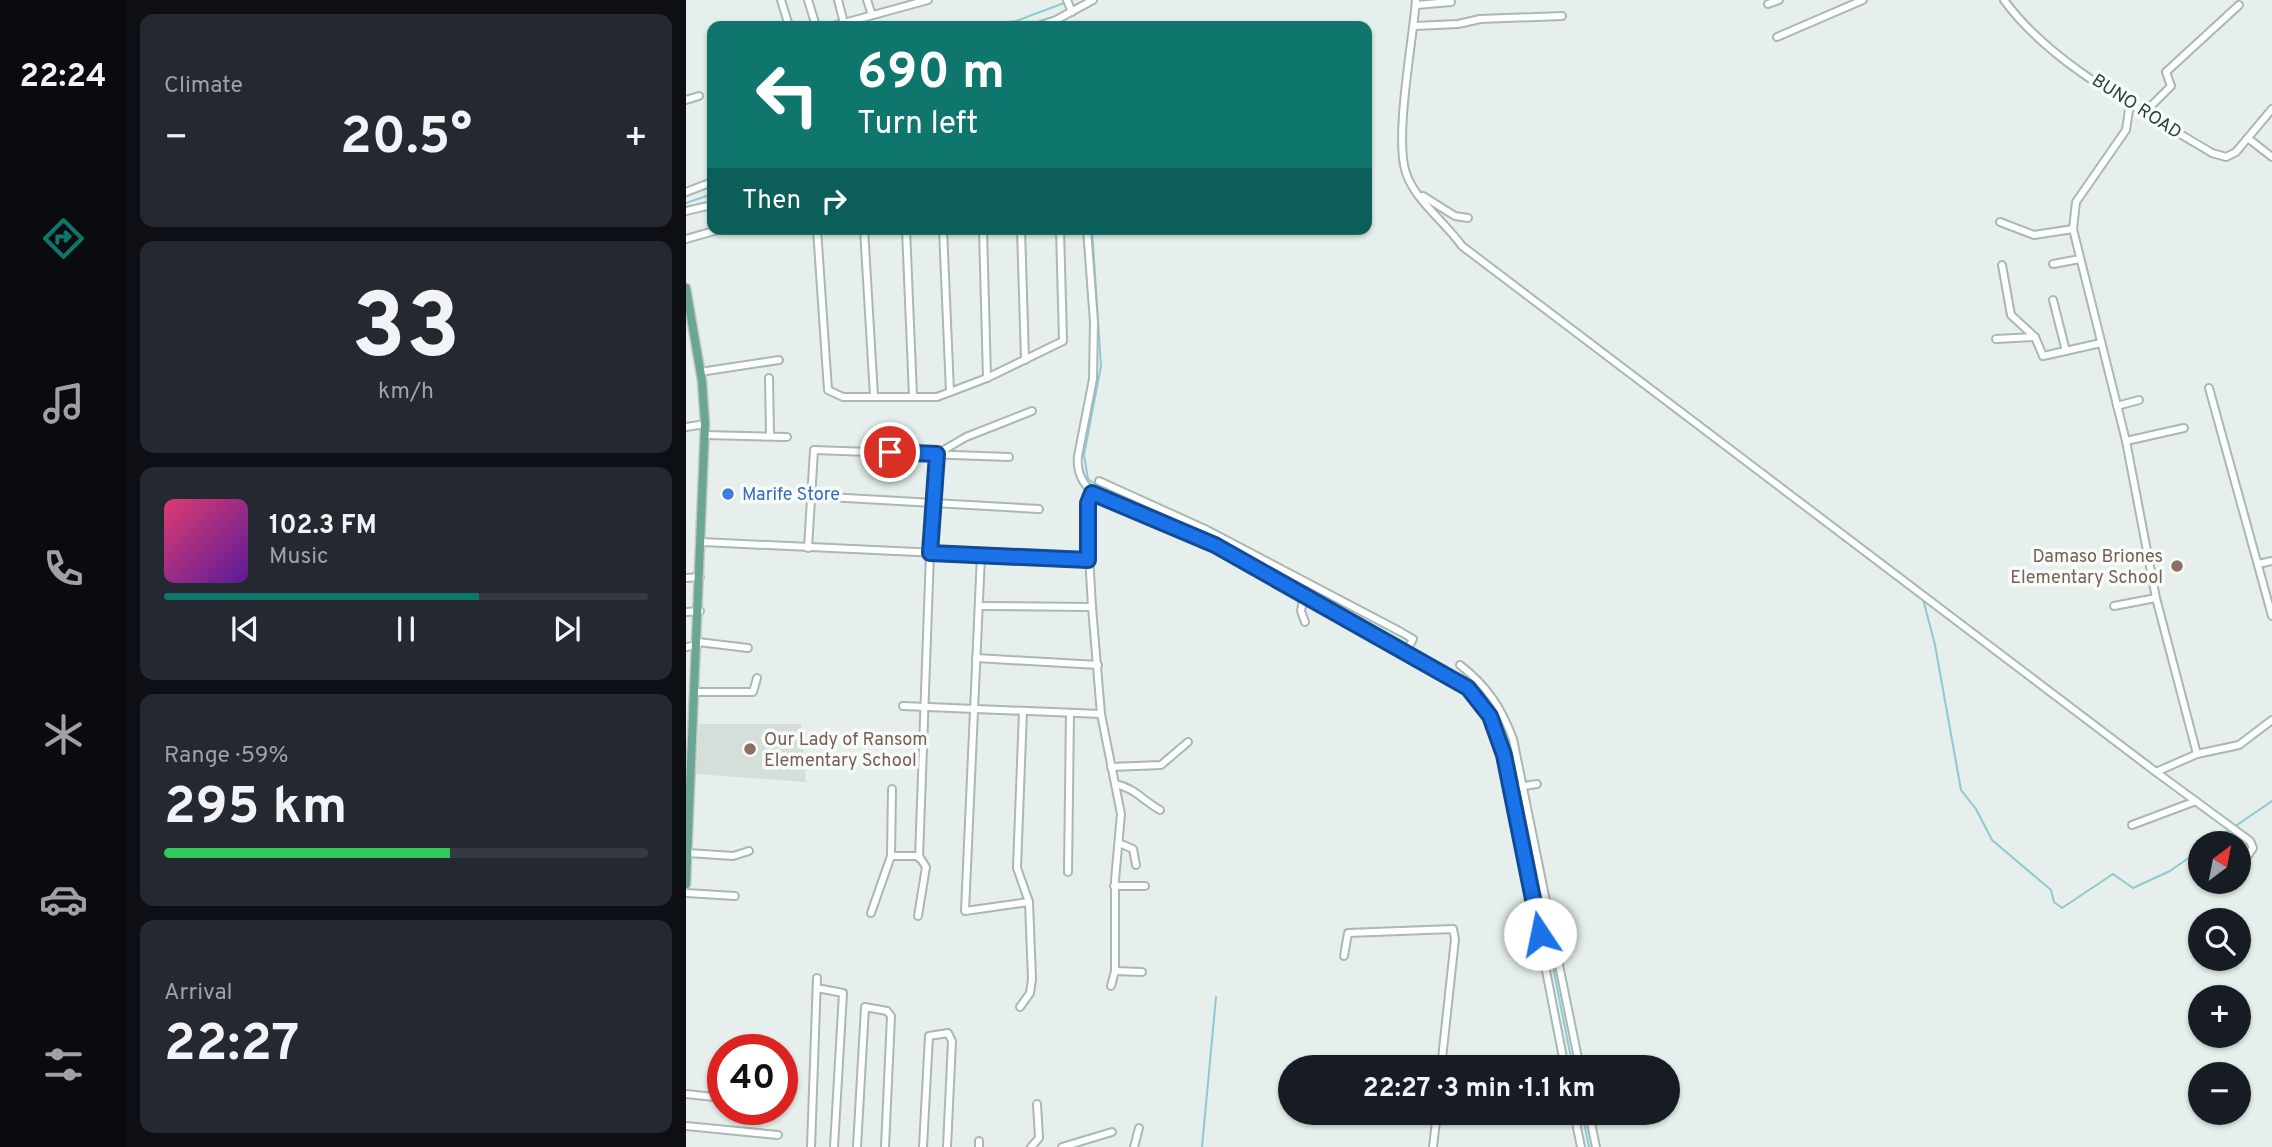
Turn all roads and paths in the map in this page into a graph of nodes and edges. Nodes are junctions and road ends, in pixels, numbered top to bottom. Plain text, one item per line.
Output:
1 (781, 0) edge
2 (808, 0) edge
3 (838, 0) edge
4 (867, 0) edge
5 (928, 0) edge
6 (1093, 0) edge
7 (1779, 0) edge
8 (1863, 0) edge
9 (2004, 0) edge
10 (1451, 2) dead end
11 (1849, 2) edge
12 (1416, 3) edge
13 (899, 4) edge
14 (1768, 4) dead end
15 (2239, 5) dead end
16 (1070, 6) edge
17 (872, 15) junction
18 (1562, 16) dead end
19 (787, 21) edge
20 (815, 21) edge
21 (843, 21) edge
22 (851, 21) edge
23 (1059, 21) edge
24 (1414, 26) junction
25 (1777, 37) dead end
26 (698, 96) dead end
27 (686, 100) edge
28 (2130, 103) junction
29 (2272, 109) edge
30 (2145, 112) junction
31 (2249, 139) junction
32 (2272, 157) edge
33 (707, 184) edge
34 (686, 191) edge
35 (1418, 193) junction
36 (707, 206) edge
37 (686, 211) edge
38 (1468, 219) dead end
39 (2000, 222) dead end
40 (2073, 229) junction
41 (707, 233) edge
42 (817, 235) edge
43 (864, 235) edge
44 (906, 235) edge
45 (943, 235) edge
46 (982, 235) edge
47 (1021, 235) edge
48 (1060, 235) edge
49 (1087, 235) edge
50 (686, 239) edge
51 (2080, 259) junction
52 (2053, 264) dead end
53 (2002, 265) dead end
54 (686, 288) edge
55 (2053, 300) dead end
56 (2035, 338) junction
57 (1996, 339) dead end
58 (2101, 343) junction
59 (2066, 351) junction
60 (779, 360) dead end
61 (1025, 360) junction
62 (700, 372) junction
63 (769, 378) dead end
64 (987, 378) junction
65 (2210, 388) dead end
66 (950, 392) junction
67 (874, 396) junction
68 (913, 396) junction
69 (2139, 400) dead end
70 (2117, 406) junction
71 (1032, 411) dead end
72 (705, 424) junction
73 (686, 427) edge
74 (2184, 428) dead end
75 (705, 435) junction
76 (770, 436) junction
77 (787, 437) dead end
78 (2126, 442) junction
79 (937, 454) junction
80 (1009, 457) dead end
81 (1099, 481) dead end
82 (1092, 493) junction
83 (811, 496) junction
84 (935, 503) junction
85 (1039, 509) dead end
86 (702, 542) junction
87 (808, 548) junction
88 (930, 553) junction
89 (981, 555) junction
90 (1088, 560) junction
91 (2272, 561) edge
92 (2258, 564) junction
93 (700, 577) junction
94 (686, 578) edge
95 (1304, 595) junction
96 (2156, 598) junction
97 (979, 606) junction
98 (2114, 606) dead end
99 (1092, 607) junction
100 (686, 611) edge
101 (700, 611) junction
102 (2272, 616) edge
103 (1305, 622) dead end
104 (698, 644) junction
105 (686, 647) edge
106 (748, 648) dead end
107 (1406, 652) junction
108 (976, 658) junction
109 (1098, 665) junction
110 (1460, 665) dead end
111 (757, 678) dead end
112 (696, 692) junction
113 (903, 706) dead end
114 (926, 706) junction
115 (976, 710) junction
116 (1023, 711) junction
117 (1070, 713) junction
118 (1101, 714) junction
119 (2272, 720) edge
120 (1188, 742) dead end
121 (2197, 754) junction
122 (1520, 765) junction
123 (1111, 767) junction
124 (1506, 768) junction
125 (2156, 772) junction
126 (1115, 784) junction
127 (1537, 784) dead end
128 (1525, 786) junction
129 (1510, 788) junction
130 (892, 789) dead end
131 (2196, 801) junction
132 (1160, 810) dead end
133 (2132, 825) dead end
134 (2236, 831) edge
135 (1119, 843) junction
136 (749, 851) dead end
137 (688, 853) edge
138 (891, 856) junction
139 (919, 857) junction
140 (1136, 865) dead end
141 (1068, 872) dead end
142 (686, 884) edge
143 (1114, 886) junction
144 (1145, 886) dead end
145 (686, 893) edge
146 (735, 896) dead end
147 (1029, 902) junction
148 (871, 913) dead end
149 (918, 916) dead end
150 (1344, 956) dead end
151 (1115, 971) junction
152 (1142, 972) dead end
153 (817, 978) dead end
154 (1111, 986) dead end
155 (817, 988) junction
156 (1020, 1007) dead end
157 (1442, 1055) edge
158 (1562, 1055) edge
159 (1577, 1055) edge
160 (686, 1094) edge
161 (707, 1096) edge
162 (1037, 1104) dead end
163 (1436, 1125) edge
164 (1576, 1125) edge
165 (1591, 1125) edge
166 (686, 1126) edge
167 (1139, 1128) dead end
168 (1112, 1132) dead end
169 (778, 1135) dead end
170 (811, 1147) edge
171 (834, 1147) edge
172 (857, 1147) edge
173 (885, 1147) edge
174 (923, 1147) edge
175 (947, 1147) edge
176 (1031, 1147) edge
177 (1062, 1147) edge
178 (1134, 1147) edge
179 (1433, 1147) edge
180 (1581, 1147) edge
181 (1596, 1147) edge

1 - 19 street
2 - 20 street
3 - 21 street
4 - 17 street
5 - 13 street
6 - 16 street
7 - 14 street
8 - 11 street
9 - 28 street, BUNO ROAD
10 - 12 street
11 - 25 street
12 - 24 street
13 - 17 street
15 - 30 street
16 - 23 street
17 - 22 street
18 - 24 street
24 - 35 street
26 - 27 street
28 - 30 street, BUNO ROAD
28 - 40 street
29 - 31 street, BUNO ROAD
30 - 31 street, BUNO ROAD
31 - 32 street
33 - 34 street
35 - 38 street
35 - 125 street
36 - 37 street
39 - 40 street
40 - 51 street
41 - 50 street
42 - 67 street
43 - 67 street
44 - 68 street
45 - 66 street
46 - 64 street
47 - 61 street
48 - 61 street
49 - 82 street
51 - 52 street
51 - 58 street
53 - 56 street
54 - 62 main road
55 - 59 street
56 - 57 street
56 - 59 street
58 - 59 street
58 - 70 street
60 - 62 street
61 - 64 street
62 - 72 main road
63 - 76 street
64 - 66 street
65 - 92 street
66 - 68 street
67 - 68 street
69 - 70 street
70 - 78 street
71 - 79 street
72 - 73 street
72 - 75 main road
74 - 78 street
75 - 76 street
75 - 86 main road
76 - 77 street
78 - 96 street
79 - 80 street
79 - 83 street
79 - 84 street
81 - 107 street
82 - 90 street
82 - 95 street
83 - 84 street
83 - 87 street
84 - 85 street
84 - 88 street
86 - 87 street
86 - 93 main road
87 - 88 street
88 - 89 street
88 - 114 street
89 - 90 street
89 - 97 street
90 - 99 street
91 - 92 street
92 - 102 street
93 - 94 street
93 - 101 main road
95 - 103 street
95 - 107 street
96 - 98 street
96 - 121 street
97 - 99 street
97 - 108 street
99 - 109 street
100 - 101 street
101 - 104 main road
104 - 105 street
104 - 106 street
104 - 112 main road
107 - 124 street
108 - 109 street
108 - 115 street
109 - 118 street
110 - 122 street
111 - 112 street
112 - 137 main road
113 - 114 street
114 - 115 street
114 - 139 street
115 - 116 street
115 - 147 street
116 - 117 street
116 - 147 street
117 - 118 street
117 - 141 street
118 - 123 street
119 - 121 street
120 - 123 street
121 - 125 street
122 - 124 street
122 - 128 street
123 - 126 street
124 - 129 street
125 - 131 street
126 - 132 street
126 - 135 street
127 - 128 street
128 - 129 street
128 - 159 street
129 - 158 street
130 - 138 street
131 - 133 street
131 - 134 street
135 - 140 street
135 - 143 street
136 - 137 street
137 - 142 main road
138 - 139 street
138 - 148 street
139 - 149 street
143 - 144 street
143 - 151 street
145 - 146 street
147 - 156 street
150 - 157 street
151 - 152 street
151 - 154 street
153 - 155 street
155 - 170 street
155 - 171 street
160 - 161 street
162 - 176 street
163 - 179 street
164 - 180 street
165 - 181 street
166 - 169 street
167 - 178 street
168 - 177 street
172 - 173 street
174 - 175 street

